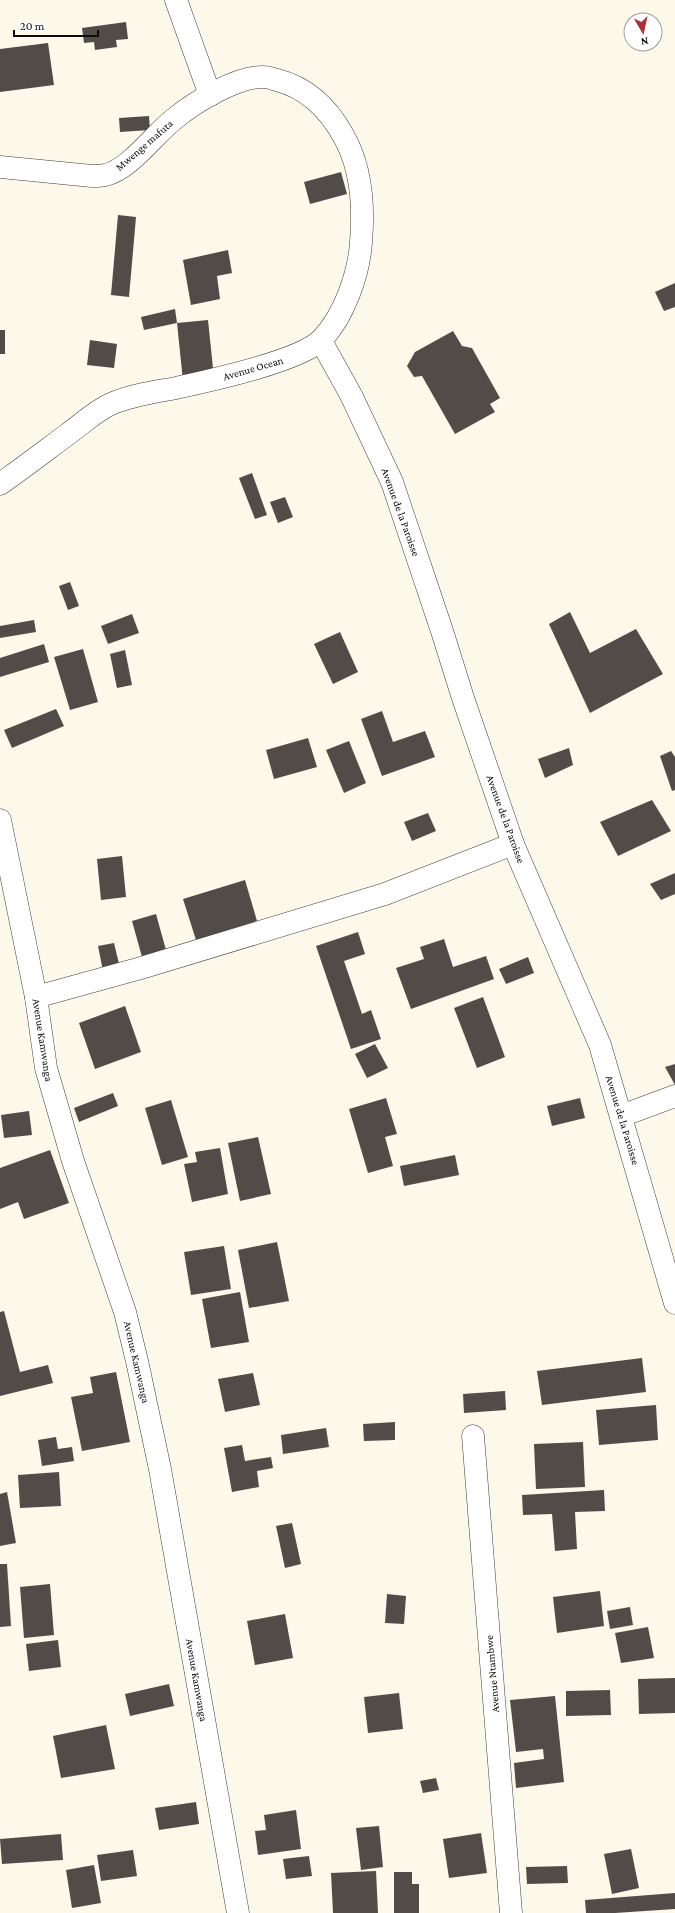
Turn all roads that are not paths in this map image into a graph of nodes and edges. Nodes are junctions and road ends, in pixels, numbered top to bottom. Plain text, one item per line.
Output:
1 (176, 0) edge
2 (210, 95) junction
3 (347, 142) joint
4 (0, 167) edge
5 (321, 341) junction
6 (0, 484) edge
7 (0, 820) edge
8 (513, 844) junction
9 (36, 997) junction
10 (675, 1096) edge
11 (621, 1116) junction
12 (675, 1302) edge
13 (473, 1436) dead end
14 (238, 1913) edge
15 (511, 1913) edge

1 - 2 street
2 - 3 street, Mwenge mafuta
2 - 4 street, Mwenge mafuta
3 - 5 street, Avenue Ocean
5 - 6 street, Avenue Ocean
5 - 8 street, Avenue de la Paroisse
7 - 9 street, Avenue Kamwanga
8 - 9 street
8 - 11 street, Avenue de la Paroisse
9 - 14 street, Avenue Kamwanga
10 - 11 street
11 - 12 street, Avenue de la Paroisse
13 - 15 street, Avenue Ntambwe

